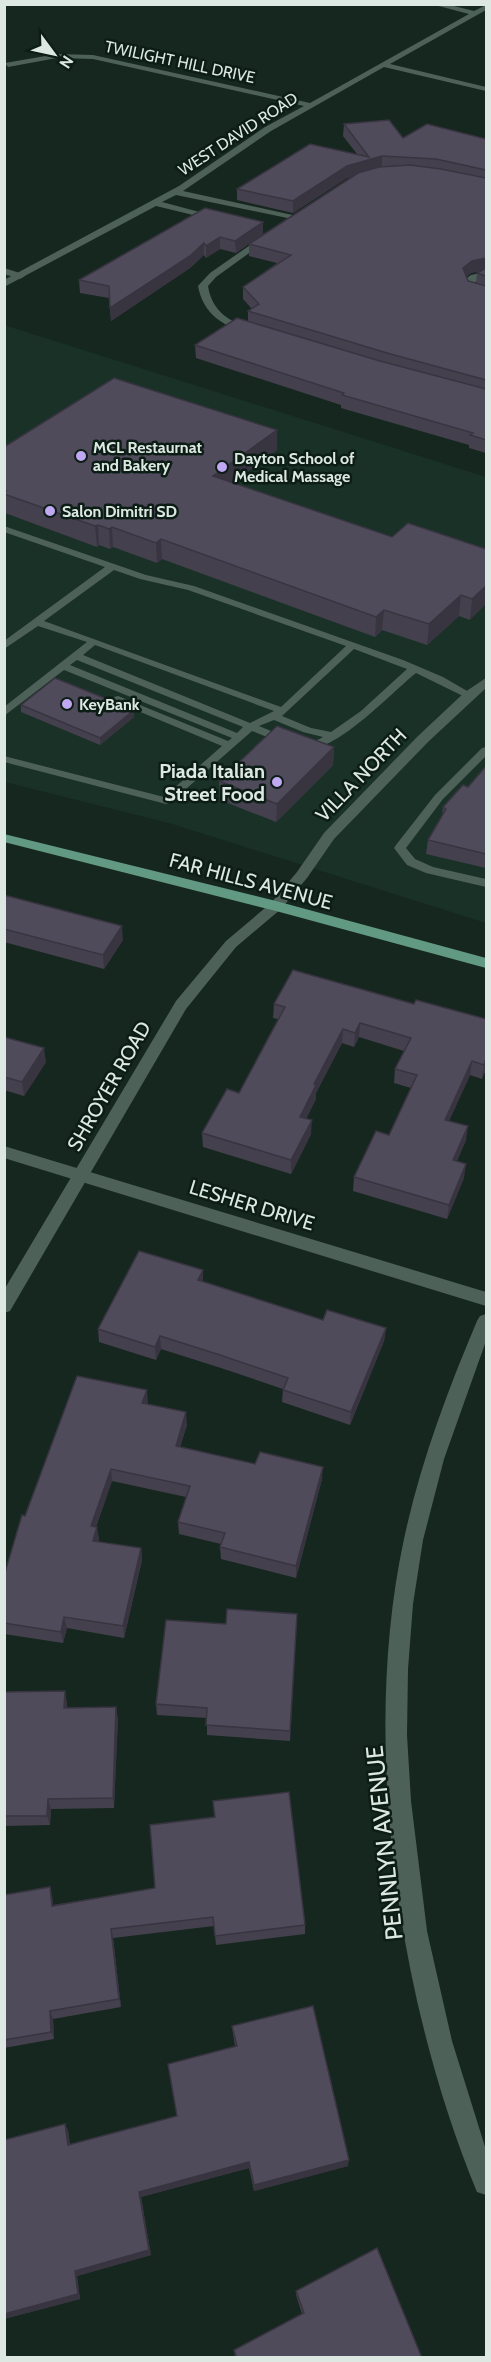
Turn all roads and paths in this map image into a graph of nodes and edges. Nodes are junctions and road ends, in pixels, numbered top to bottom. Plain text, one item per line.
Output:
1 (434, 4) edge
2 (486, 7) edge
3 (475, 13) junction
4 (8, 64) dead end
5 (381, 64) junction
6 (486, 89) edge
7 (310, 105) junction
8 (176, 192) junction
9 (155, 203) junction
10 (306, 210) edge
11 (294, 218) junction
12 (231, 221) edge
13 (284, 225) edge
14 (264, 229) edge
15 (4, 271) edge
16 (486, 275) edge
17 (20, 276) junction
18 (4, 284) edge
19 (486, 294) edge
20 (265, 335) edge
21 (4, 529) edge
22 (113, 566) junction
23 (38, 622) junction
24 (94, 641) junction
25 (4, 646) edge
26 (352, 646) junction
27 (66, 664) junction
28 (414, 669) junction
29 (486, 682) edge
30 (469, 695) junction
31 (4, 714) edge
32 (278, 714) junction
33 (245, 732) junction
34 (332, 736) junction
35 (230, 745) junction
36 (486, 750) edge
37 (4, 759) edge
38 (4, 838) edge
39 (486, 883) edge
40 (276, 906) junction
41 (486, 963) edge
42 (4, 1152) edge
43 (81, 1175) junction
44 (486, 1299) edge
45 (4, 1306) edge
46 (486, 1321) edge
47 (486, 2183) edge

1 - 3 street
2 - 3 street, WEST DAVID ROAD
3 - 5 street, WEST DAVID ROAD
4 - 7 street, TWILIGHT HILL DRIVE
5 - 6 street
5 - 7 street, WEST DAVID ROAD
7 - 8 street, WEST DAVID ROAD
8 - 9 street, WEST DAVID ROAD
8 - 11 street
9 - 12 street
9 - 17 street, WEST DAVID ROAD
10 - 11 street
11 - 13 street
14 - 20 street
15 - 17 street
16 - 19 street
17 - 18 street, WEST DAVID ROAD
21 - 22 lane
22 - 23 lane
22 - 26 lane
23 - 24 lane
23 - 25 lane
24 - 27 lane
24 - 32 lane
26 - 28 lane
26 - 32 lane
27 - 31 lane
27 - 33 lane
27 - 33 lane
27 - 35 lane
28 - 30 lane
28 - 34 lane
29 - 30 street, VILLA NORTH
30 - 40 street, VILLA NORTH
32 - 33 lane
32 - 34 lane
33 - 34 lane
33 - 35 lane
35 - 37 lane
36 - 39 lane
38 - 40 main road, FAR HILLS AVENUE
40 - 41 main road, FAR HILLS AVENUE
40 - 43 street, SHROYER ROAD
42 - 43 street, LESHER DRIVE
43 - 44 street, LESHER DRIVE
43 - 45 street, SHROYER ROAD
46 - 47 street, PENNLYN AVENUE

